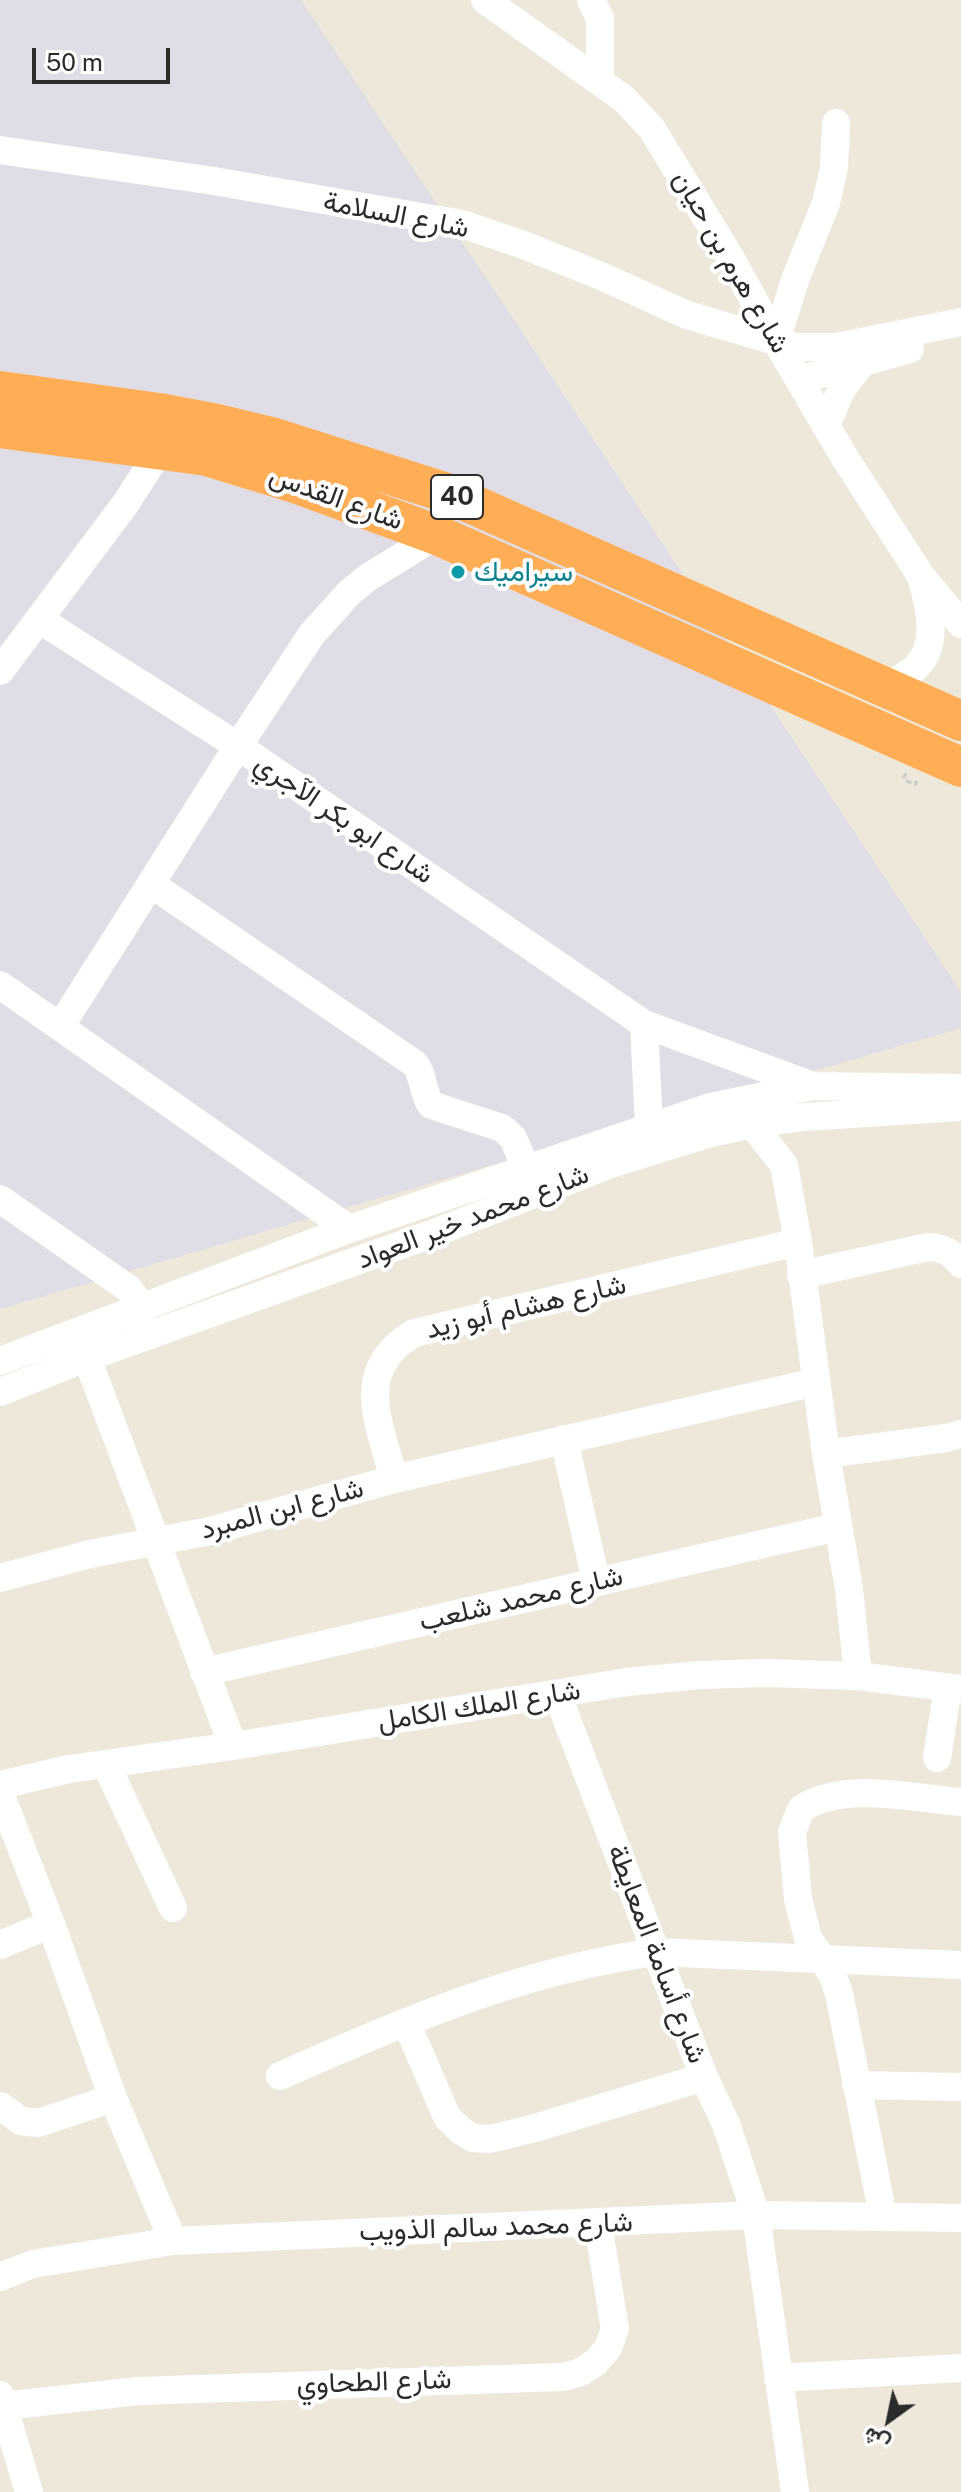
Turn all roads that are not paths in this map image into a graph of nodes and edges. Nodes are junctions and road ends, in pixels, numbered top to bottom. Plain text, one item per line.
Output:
1 (485, 0) edge
2 (600, 6) edge
3 (600, 82) junction
4 (836, 123) dead end
5 (0, 150) edge
6 (961, 322) edge
7 (961, 335) edge
8 (776, 341) junction
9 (862, 363) junction
10 (799, 380) junction
11 (0, 391) edge
12 (826, 426) junction
13 (0, 428) edge
14 (160, 450) junction
15 (437, 535) junction
16 (921, 576) junction
17 (40, 620) junction
18 (961, 624) edge
19 (0, 671) edge
20 (887, 686) junction
21 (961, 721) edge
22 (238, 746) junction
23 (961, 767) edge
24 (151, 884) junction
25 (0, 985) edge
26 (644, 1024) junction
27 (60, 1027) junction
28 (813, 1086) junction
29 (961, 1088) edge
30 (961, 1107) edge
31 (804, 1117) junction
32 (752, 1124) junction
33 (649, 1126) junction
34 (784, 1165) junction
35 (526, 1168) junction
36 (0, 1199) edge
37 (349, 1229) junction
38 (798, 1242) junction
39 (961, 1264) edge
40 (801, 1275) junction
41 (137, 1307) junction
42 (77, 1331) junction
43 (144, 1338) junction
44 (88, 1357) junction
45 (0, 1361) edge
46 (816, 1382) junction
47 (0, 1392) edge
48 (961, 1434) edge
49 (564, 1439) junction
50 (826, 1454) junction
51 (394, 1479) junction
52 (837, 1527) junction
53 (155, 1542) junction
54 (0, 1578) edge
55 (596, 1581) junction
56 (204, 1672) junction
57 (858, 1676) junction
58 (955, 1688) edge
59 (557, 1694) junction
60 (233, 1746) junction
61 (937, 1758) dead end
62 (106, 1764) junction
63 (0, 1785) edge
64 (0, 1793) edge
65 (961, 1802) edge
66 (173, 1908) dead end
67 (51, 1924) junction
68 (0, 1945) edge
69 (656, 1952) junction
70 (821, 1957) junction
71 (961, 1965) edge
72 (406, 2022) junction
73 (280, 2076) dead end
74 (704, 2077) junction
75 (856, 2085) junction
76 (961, 2087) edge
77 (113, 2098) junction
78 (0, 2106) edge
79 (756, 2215) junction
80 (883, 2216) junction
81 (961, 2218) edge
82 (598, 2224) junction
83 (173, 2241) junction
84 (0, 2260) edge
85 (33, 2264) junction
86 (0, 2277) edge
87 (961, 2368) edge
88 (778, 2378) junction
89 (2, 2401) edge
90 (29, 2492) edge
91 (795, 2492) edge

1 - 3 street, شارع هرم بن حيان
2 - 3 street
3 - 8 street, شارع هرم بن حيان
4 - 8 street
5 - 8 street, شارع السلامة
6 - 8 street, شارع السلامة
7 - 9 street
8 - 10 street, شارع هرم بن حيان
9 - 10 street
9 - 12 street
10 - 12 street, شارع هرم بن حيان
11 - 20 highway, شارع القدس / 40
12 - 16 street, شارع هرم بن حيان
13 - 14 highway, شارع القدس / 40
14 - 15 highway, شارع القدس / 40
14 - 17 street
15 - 22 street
15 - 23 highway, شارع القدس / 40
16 - 18 street, شارع هرم بن حيان
16 - 20 street, شارع هرم بن حيان
17 - 19 street
17 - 22 street, شارع ابو بكر الآجري
20 - 21 highway, شارع القدس / 40
22 - 24 street
22 - 26 street, شارع ابو بكر الآجري
24 - 27 street
24 - 35 street
25 - 27 street
26 - 28 street, شارع ابو بكر الآجري
26 - 33 street
27 - 37 street
28 - 29 street, شارع محمد خير العواد
28 - 33 street, شارع محمد خير العواد
30 - 31 street, شارع محمد خير العواد
31 - 32 street, شارع محمد خير العواد
31 - 34 street
32 - 34 street
32 - 43 street, شارع محمد خير العواد
33 - 35 street, شارع محمد خير العواد
34 - 38 street
35 - 37 street, شارع محمد خير العواد
36 - 41 street
37 - 41 street, شارع محمد خير العواد
38 - 40 street
38 - 51 street, شارع هشام أبو زيد
39 - 40 street
40 - 46 street
41 - 42 street, شارع محمد خير العواد
41 - 43 street
42 - 44 street
42 - 45 street, شارع محمد خير العواد
43 - 44 street, شارع محمد خير العواد
44 - 47 street, شارع محمد خير العواد
44 - 53 street
46 - 49 street, شارع ابن المبرد
46 - 50 street
48 - 50 street
49 - 51 street, شارع ابن المبرد
49 - 55 street
50 - 52 street
51 - 53 street, شارع ابن المبرد
52 - 55 street, شارع محمد شلعب
52 - 57 street
53 - 54 street, شارع ابن المبرد
53 - 56 street
55 - 56 street, شارع محمد شلعب
56 - 60 street
57 - 58 street, شارع الملك الكامل
57 - 59 street, شارع الملك الكامل
58 - 61 street
59 - 60 street, شارع الملك الكامل
59 - 69 street, شارع أسامة المعايطة
60 - 62 street, شارع الملك الكامل
62 - 63 street, شارع الملك الكامل
62 - 66 street
64 - 67 street
65 - 70 street
67 - 68 street
67 - 77 street
69 - 70 street
69 - 72 street
69 - 74 street, شارع أسامة المعايطة
70 - 71 street
70 - 75 street
72 - 73 street
72 - 74 street
74 - 79 street, شارع أسامة المعايطة
75 - 76 street
75 - 80 street
77 - 78 street
77 - 83 street
79 - 80 street, شارع محمد سالم الذويب
79 - 82 street, شارع محمد سالم الذويب
79 - 88 street, شارع أسامة المعايطة
80 - 81 street, شارع محمد سالم الذويب
82 - 83 street, شارع محمد سالم الذويب
82 - 89 street, شارع الطحاوي
83 - 85 street, شارع محمد سالم الذويب
84 - 85 street, شارع محمد سالم الذويب
85 - 86 street, شارع محمد سالم الذويب
87 - 88 street
88 - 91 street, شارع أسامة المعايطة
89 - 90 street

